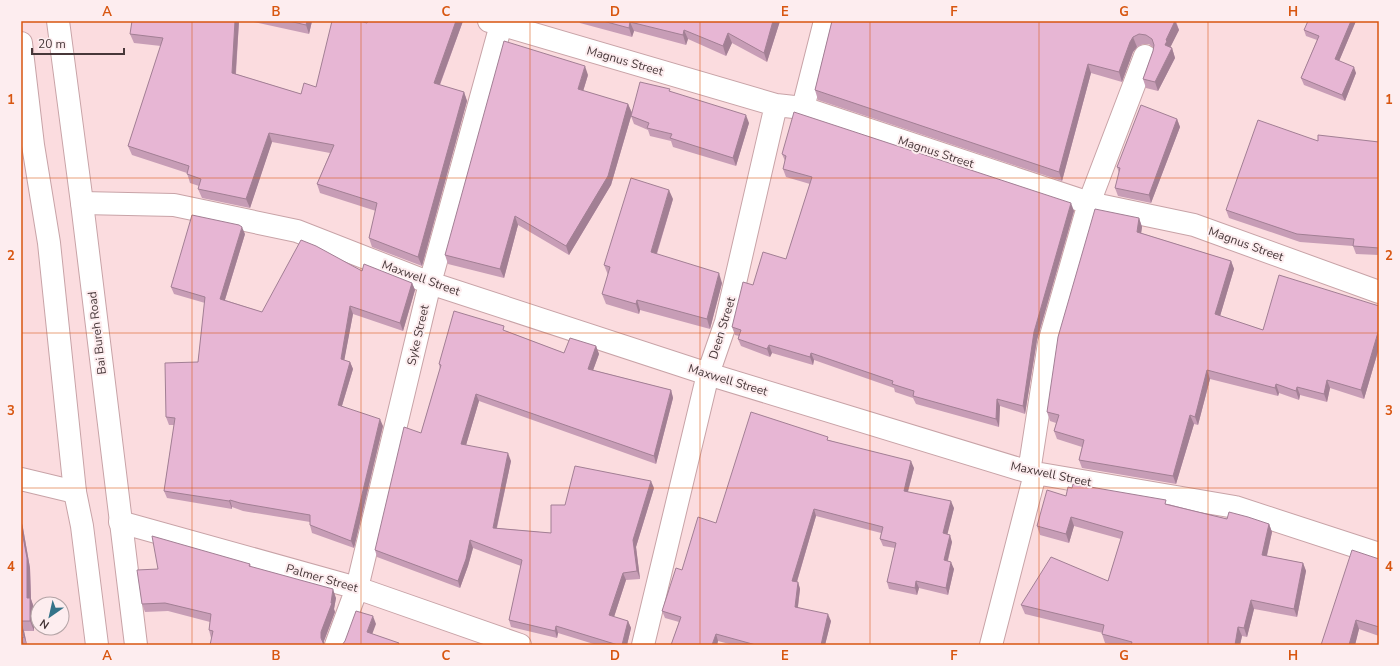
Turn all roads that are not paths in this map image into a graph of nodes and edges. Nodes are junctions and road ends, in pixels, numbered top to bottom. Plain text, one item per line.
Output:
1 (58, 21) edge
2 (825, 21) edge
3 (497, 22) edge
4 (21, 43) edge
5 (1145, 56) dead end
6 (776, 105) junction
7 (803, 108) junction
8 (27, 144) edge
9 (82, 203) junction
10 (1089, 203) junction
11 (430, 283) junction
12 (1379, 292) edge
13 (708, 374) junction
14 (1032, 473) junction
15 (21, 479) edge
16 (75, 492) junction
17 (120, 522) junction
18 (1379, 554) edge
19 (357, 588) junction
20 (96, 645) edge
21 (136, 645) edge
22 (336, 645) edge
23 (520, 645) edge
24 (643, 645) edge
25 (991, 645) edge

1 - 9 main road, Bai Bureh Road
2 - 7 main road
3 - 6 main road, Magnus Street
3 - 11 main road, Syke Street
4 - 8 main road
5 - 10 main road
6 - 7 main road, Magnus Street
6 - 13 main road, Deen Street
7 - 10 main road, Magnus Street
8 - 16 main road
9 - 11 main road, Maxwell Street
9 - 17 main road, Bai Bureh Road
10 - 12 main road, Magnus Street
10 - 14 main road
11 - 13 main road, Maxwell Street
11 - 19 main road, Syke Street
13 - 14 main road, Maxwell Street
13 - 24 main road, Deen Street
14 - 18 main road, Maxwell Street
14 - 25 main road
15 - 16 main road
16 - 20 main road
17 - 19 main road, Palmer Street
17 - 21 main road, Bai Bureh Road
19 - 22 main road, Syke Street
19 - 23 main road, Palmer Street

